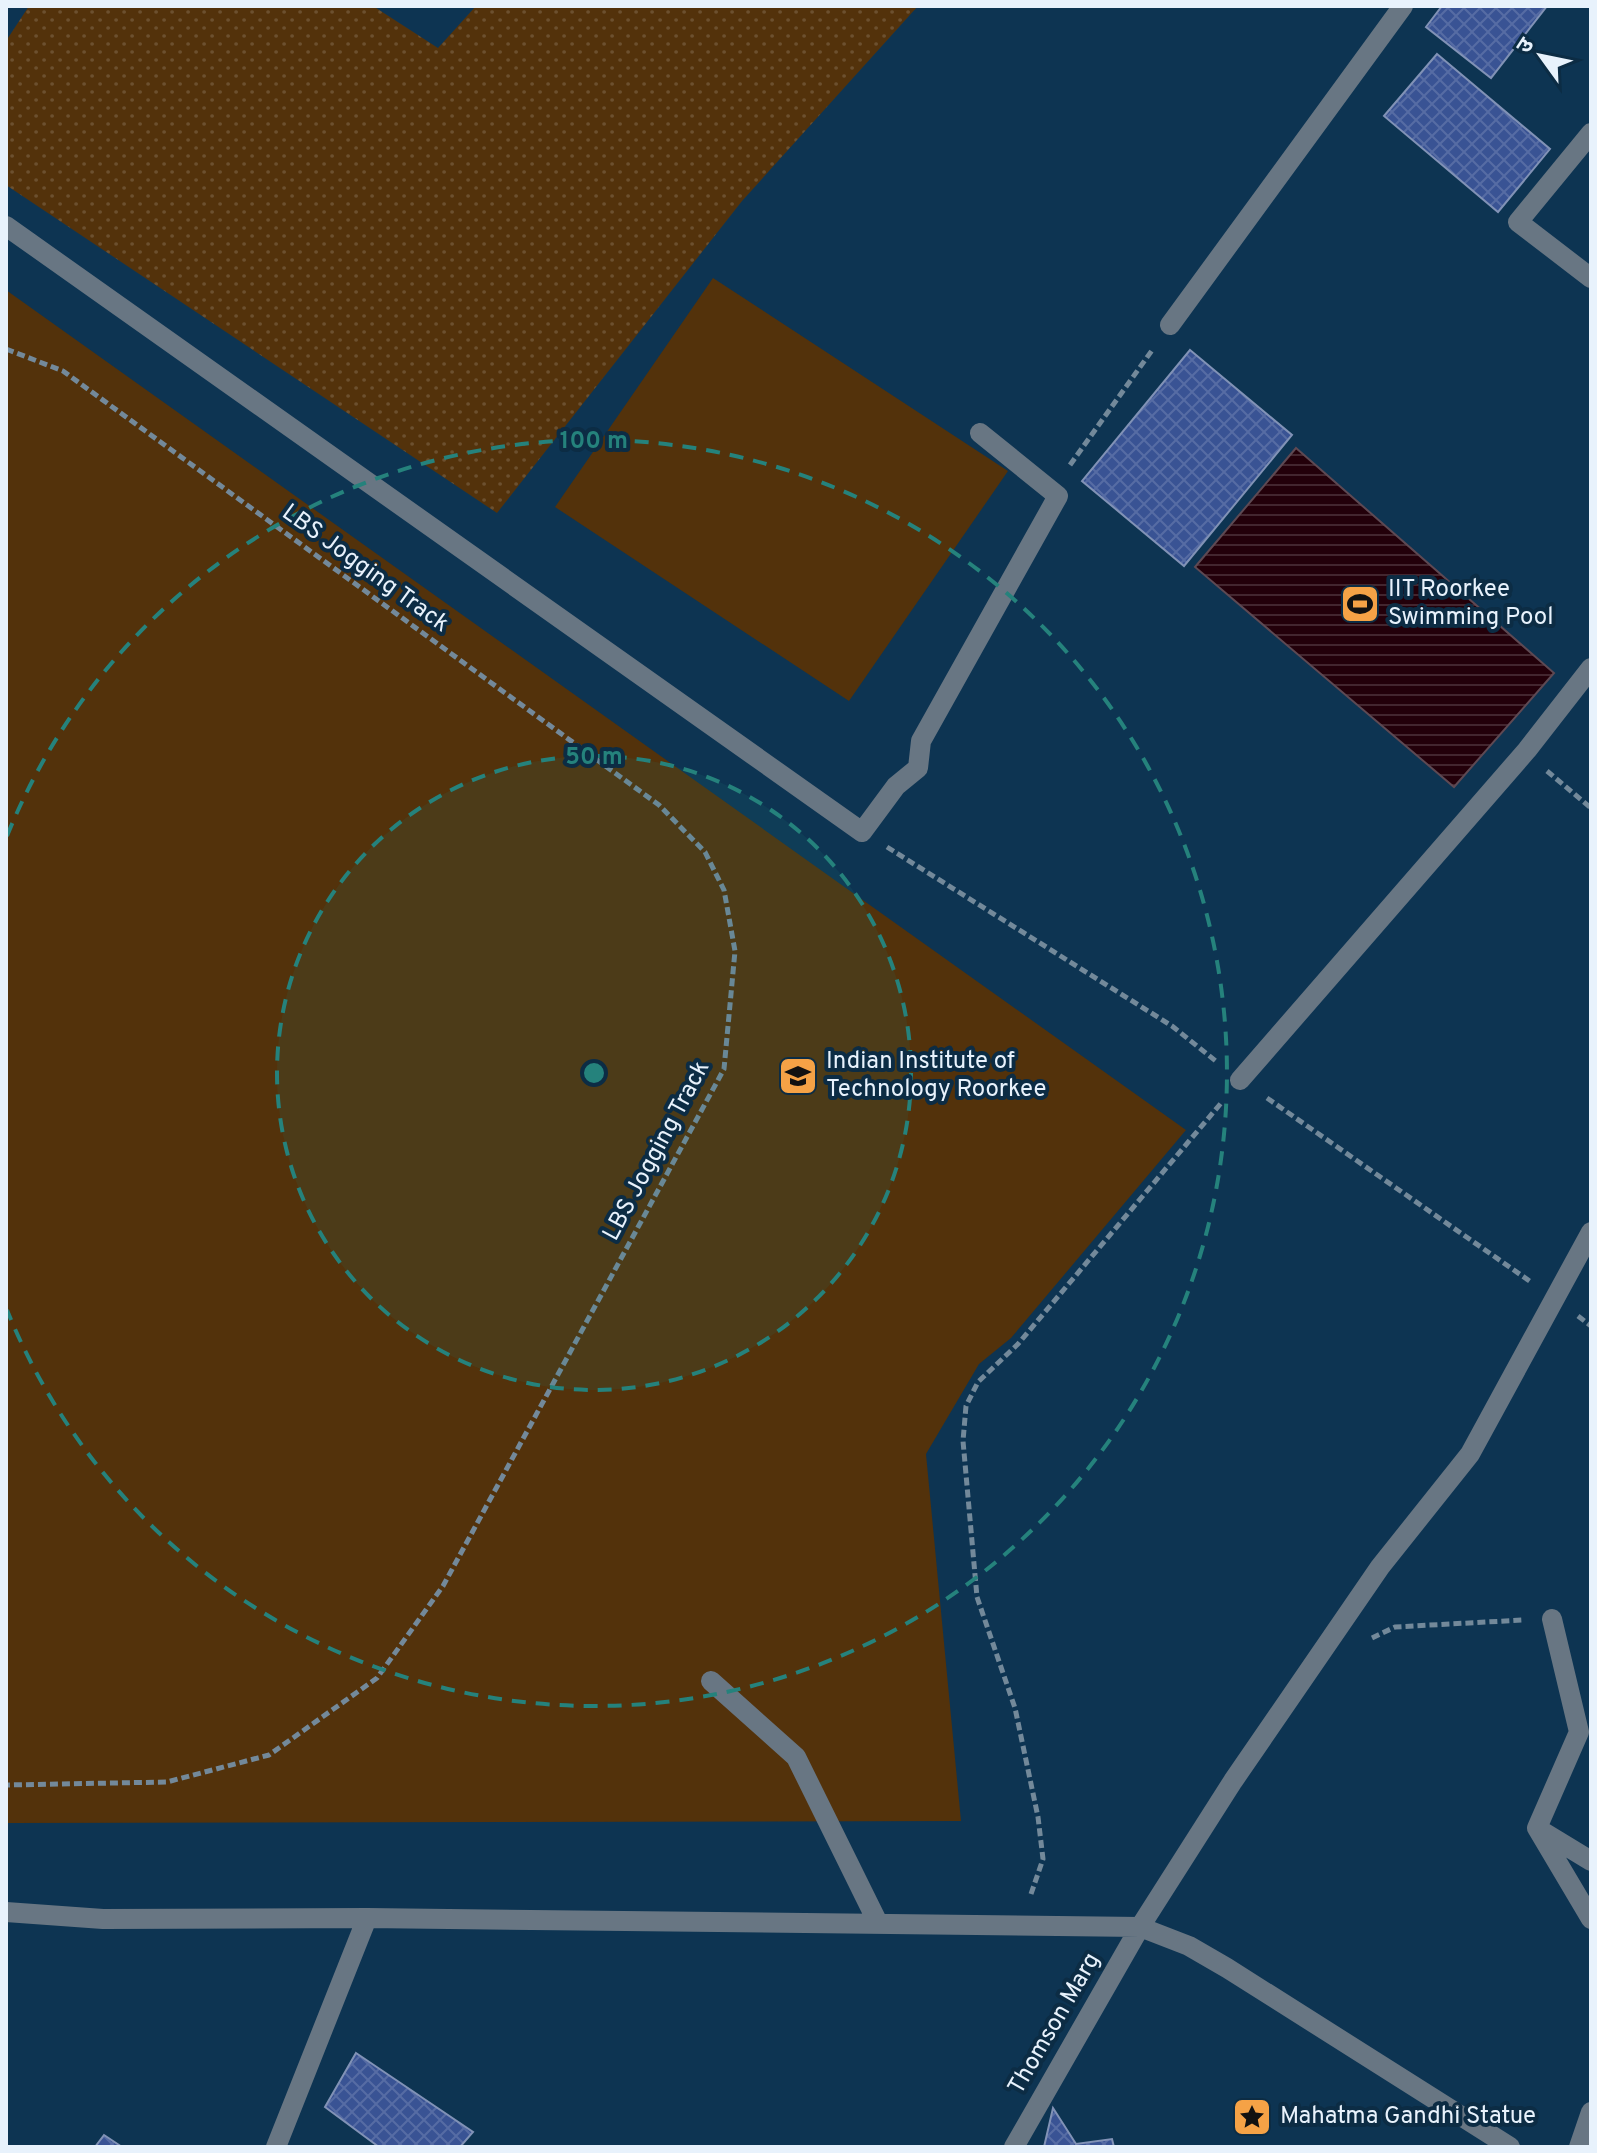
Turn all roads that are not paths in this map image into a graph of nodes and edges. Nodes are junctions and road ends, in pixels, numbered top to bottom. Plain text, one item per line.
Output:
1 (1403, 6) edge
2 (1591, 133) edge
3 (6, 226) edge
4 (1591, 278) edge
5 (1170, 325) road end
6 (980, 433) dead end
7 (1591, 668) edge
8 (1240, 1080) road end
9 (1591, 1232) edge
10 (1552, 1619) road end
11 (711, 1681) dead end
12 (1537, 1828) junction
13 (1591, 1861) edge
14 (6, 1912) edge
15 (367, 1918) junction
16 (1591, 1919) edge
17 (878, 1923) junction
18 (1140, 1927) junction
19 (1591, 2112) edge
20 (276, 2147) edge
21 (1014, 2147) edge
22 (1510, 2147) edge
23 (1579, 2147) edge

1 - 5 street
2 - 4 street
3 - 6 street
7 - 8 street
9 - 18 street, Thomson Marg
10 - 12 street
11 - 17 street
12 - 13 street
12 - 16 street
14 - 15 street
15 - 17 street
15 - 20 street
17 - 18 street
18 - 21 street, Thomson Marg
18 - 22 street
19 - 23 street

